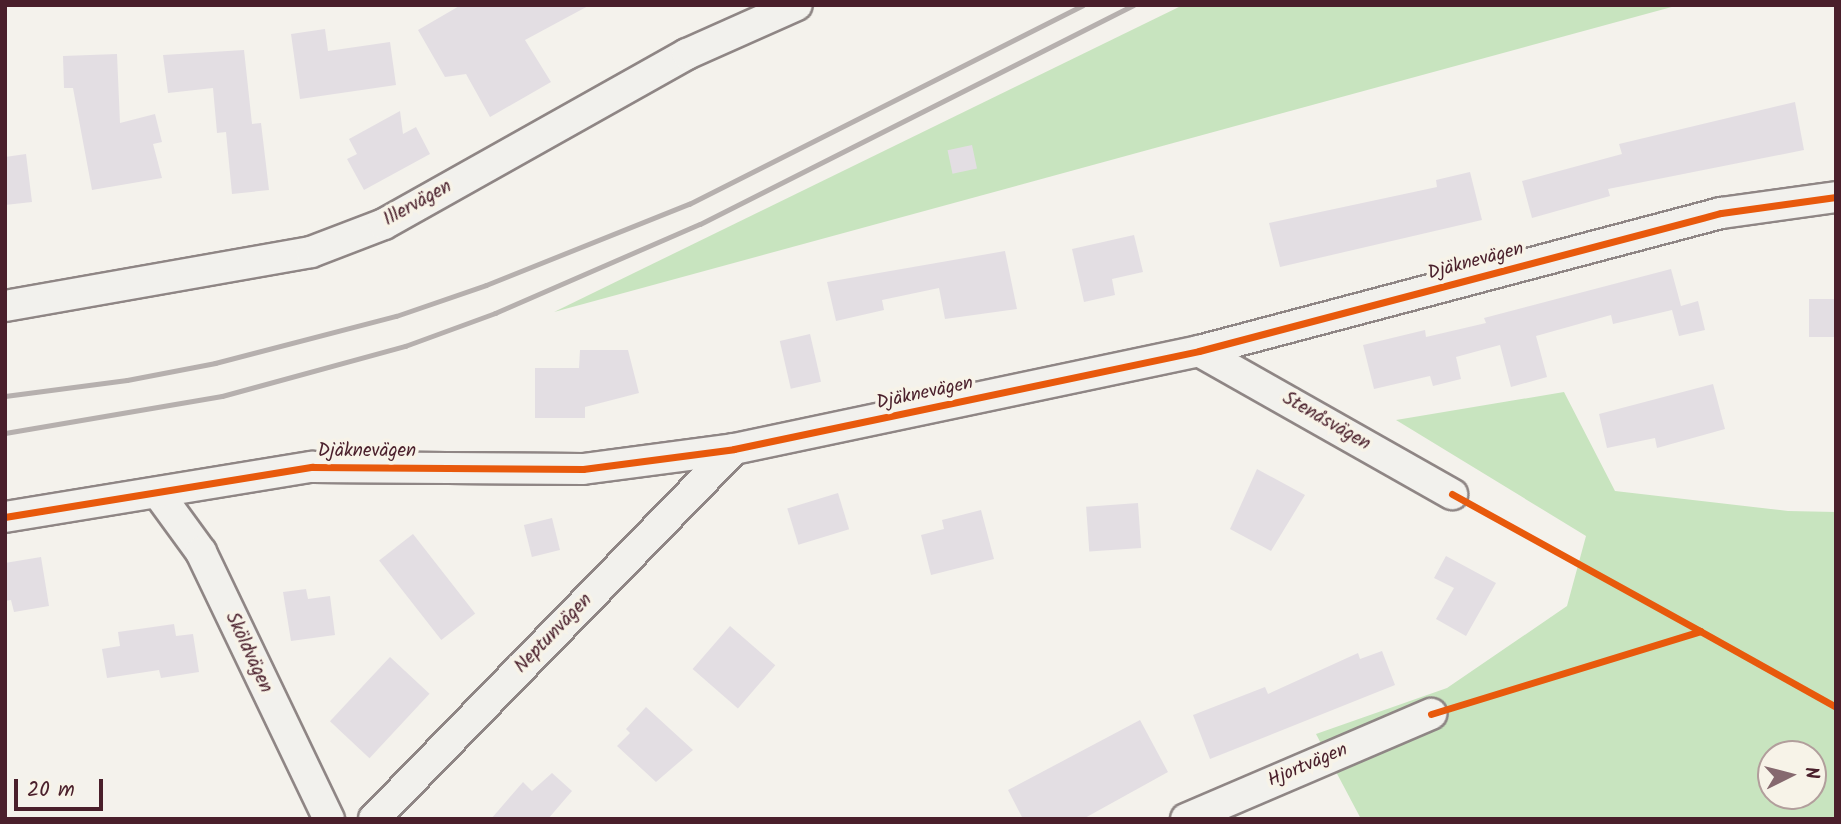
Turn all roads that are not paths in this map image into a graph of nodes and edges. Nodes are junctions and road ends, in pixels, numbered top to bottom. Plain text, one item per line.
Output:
1 (797, 5) edge
2 (1836, 197) edge
3 (5, 306) edge
4 (1199, 351) junction
5 (734, 449) junction
6 (158, 493) junction
7 (1452, 494) dead end
8 (5, 517) edge
9 (1431, 714) dead end
10 (329, 819) edge
11 (374, 819) edge
12 (1186, 819) edge

1 - 3 street, Illervägen
2 - 4 street, Djäknevägen
4 - 5 street, Djäknevägen
4 - 7 street, Stenåsvägen
5 - 6 street, Djäknevägen
5 - 11 street, Neptunvägen
6 - 8 street, Djäknevägen
6 - 10 street, Sköldvägen
9 - 12 street, Hjortvägen

